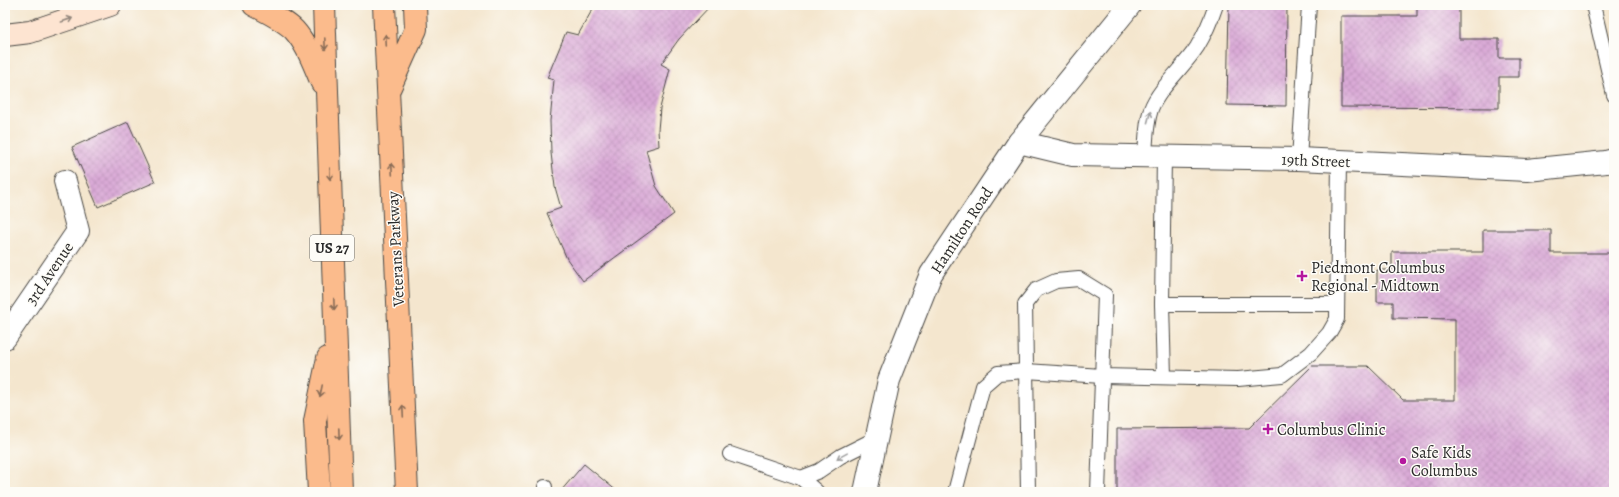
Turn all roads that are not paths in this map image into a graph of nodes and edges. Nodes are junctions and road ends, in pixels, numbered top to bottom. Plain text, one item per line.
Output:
1 (110, 5) edge
2 (254, 5) edge
3 (324, 5) edge
4 (384, 5) edge
5 (415, 5) edge
6 (1130, 5) edge
7 (1216, 5) edge
8 (1309, 5) edge
9 (1592, 5) edge
10 (5, 35) edge
11 (327, 92) junction
12 (388, 92) junction
13 (1614, 95) edge
14 (1019, 142) junction
15 (1155, 156) junction
16 (1300, 159) junction
17 (1614, 160) edge
18 (1339, 161) junction
19 (65, 182) dead end
20 (1162, 304) junction
21 (1337, 304) junction
22 (335, 326) junction
23 (5, 338) edge
24 (1026, 371) junction
25 (1102, 376) junction
26 (1164, 377) junction
27 (877, 438) junction
28 (730, 454) dead end
29 (801, 478) junction
30 (318, 492) edge
31 (341, 492) edge
32 (407, 492) edge
33 (816, 492) edge
34 (865, 492) edge
35 (955, 492) edge
36 (1028, 492) edge
37 (1098, 492) edge

10 -> 1 main road
2 - 11 main road
3 -> 11 main road, US 27
12 -> 4 main road, Veterans Parkway
5 - 12 main road
6 - 14 street, Hamilton Road
15 -> 7 lane
8 - 16 lane
9 - 13 lane
11 -> 22 main road, US 27
32 -> 12 main road, Veterans Parkway
14 - 15 street, 19th Street
14 - 27 street, Hamilton Road
15 - 16 street, 19th Street
15 - 20 lane
16 - 18 street, 19th Street
17 - 18 street, 19th Street
18 - 21 lane
19 - 23 street, 3rd Avenue
20 - 21 lane
20 - 26 lane
21 - 26 lane
22 -> 30 main road
22 -> 31 main road, US 27
24 - 25 lane
24 - 25 lane
24 - 35 lane
24 - 36 lane
25 - 26 lane
25 - 37 lane
27 -> 29 lane
27 - 34 street, Hamilton Road
28 - 29 lane
29 - 33 lane

